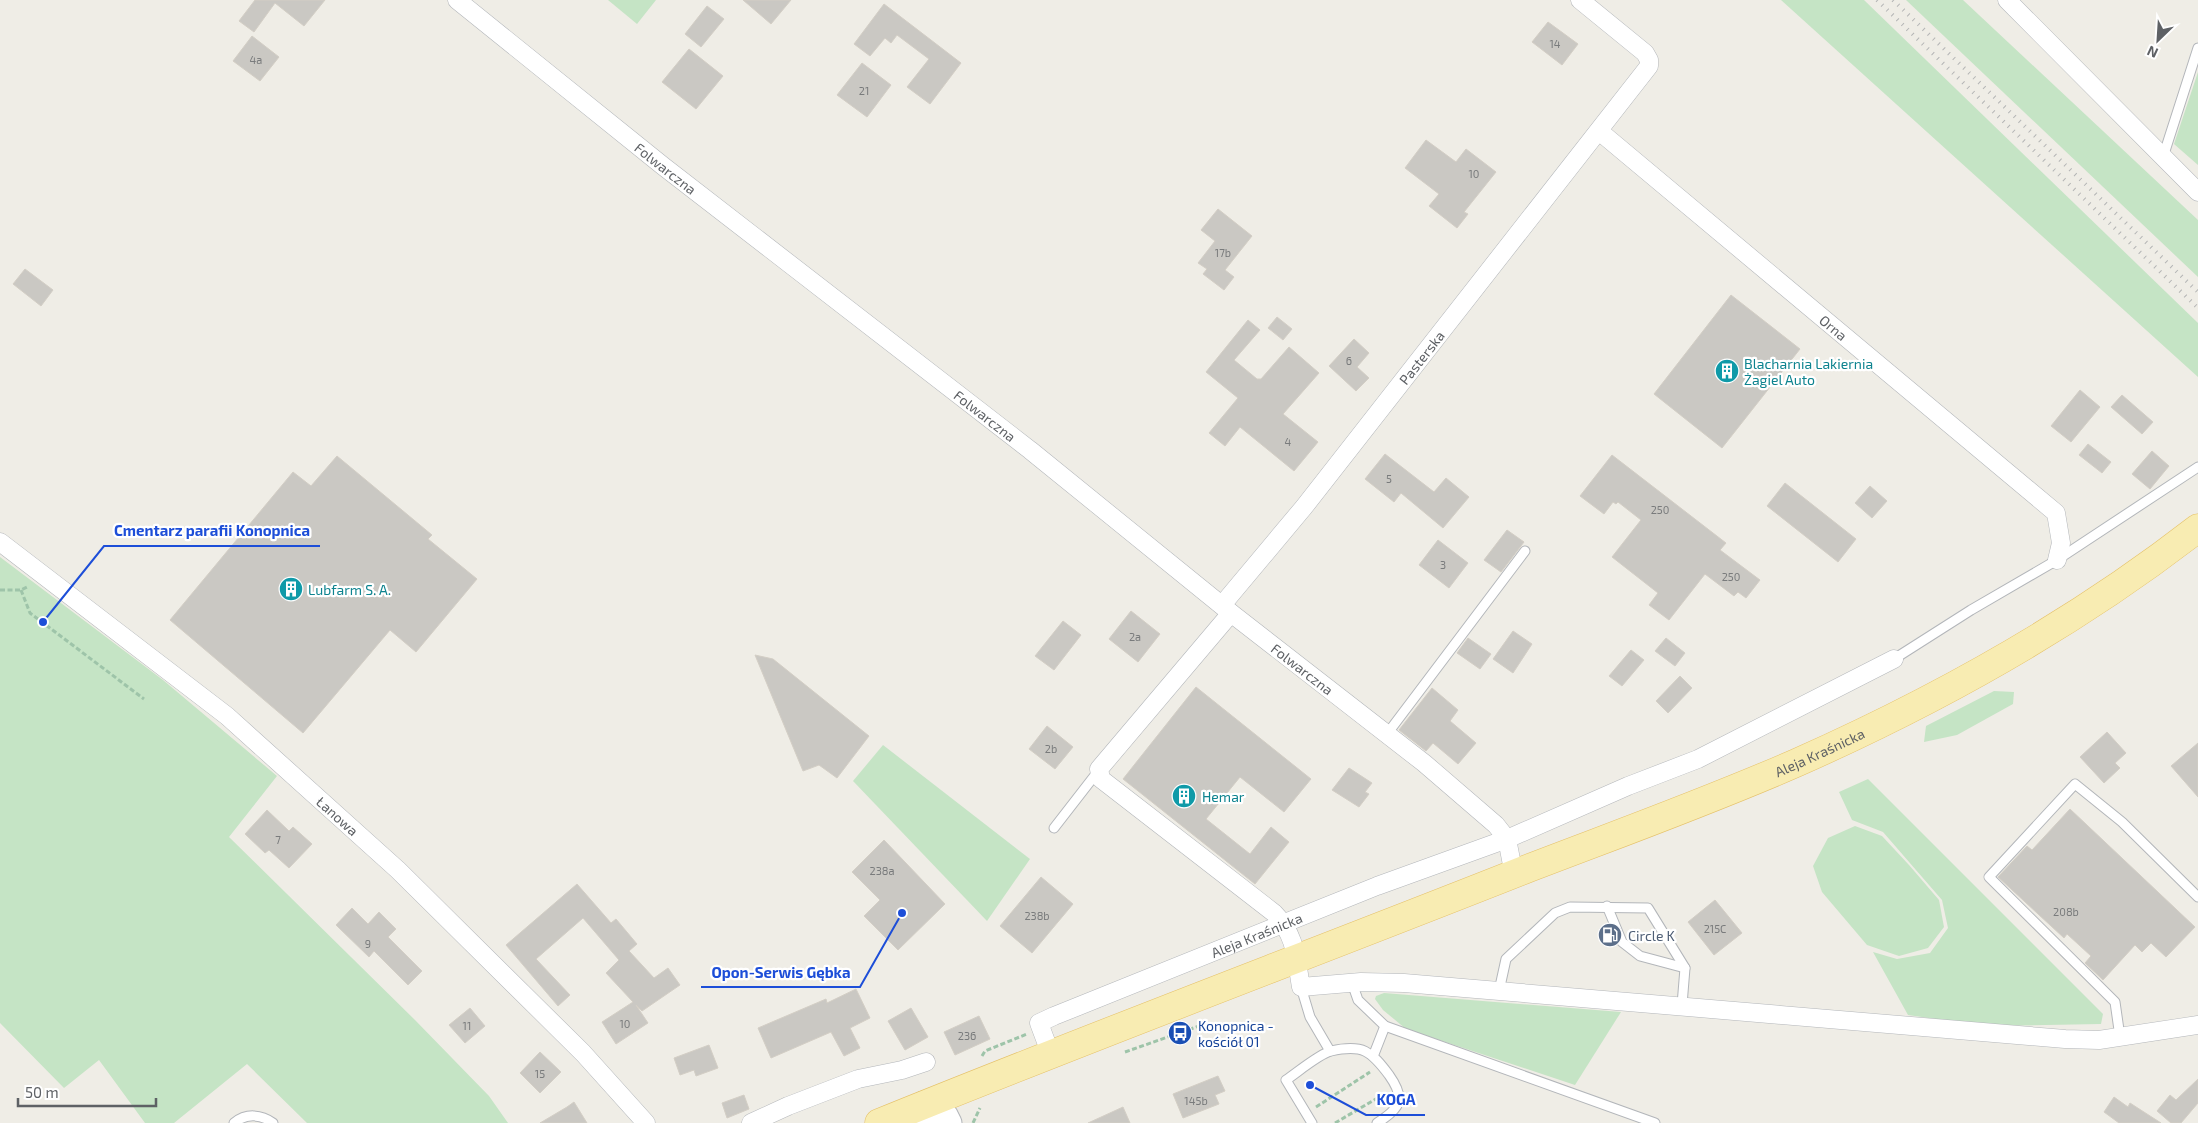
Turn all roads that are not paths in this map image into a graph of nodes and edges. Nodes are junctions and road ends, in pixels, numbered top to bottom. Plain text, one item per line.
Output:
1 (457, 0) edge
2 (1580, 0) edge
3 (2007, 0) edge
4 (2198, 48) edge
5 (1599, 131) junction
6 (2163, 157) junction
7 (2198, 192) edge
8 (2198, 467) edge
9 (2198, 528) edge
10 (0, 542) edge
11 (1525, 551) dead end
12 (2057, 560) junction
13 (1227, 609) junction
14 (1894, 659) joint
15 (1387, 734) junction
16 (1099, 769) junction
17 (1054, 828) dead end
18 (1507, 839) junction
19 (1514, 875) junction
20 (2198, 897) edge
21 (1607, 906) junction
22 (1286, 925) junction
23 (1296, 959) junction
24 (1685, 968) junction
25 (1352, 982) junction
26 (1301, 987) junction
27 (1500, 991) junction
28 (1682, 1005) junction
29 (2198, 1025) edge
30 (1385, 1026) junction
31 (2120, 1037) junction
32 (1330, 1051) junction
33 (1374, 1054) junction
34 (1051, 1055) junction
35 (926, 1062) dead end
36 (924, 1114) edge
37 (234, 1123) edge
38 (273, 1123) edge
39 (646, 1123) edge
40 (751, 1123) edge
41 (879, 1123) edge
42 (949, 1123) edge
43 (1312, 1123) edge
44 (1377, 1123) edge
45 (1655, 1123) edge

1 - 13 street, Folwarczna
2 - 5 street, Pasterska
3 - 6 street
4 - 6 lane
5 - 12 street, Orna
5 - 13 street, Pasterska
6 - 7 street
8 - 12 lane
9 - 19 main road, Aleja Kraśnicka
10 - 39 street, Łanowa
11 - 15 lane
12 - 14 lane
13 - 15 street, Folwarczna
13 - 16 street, Pasterska
14 - 18 street, Aleja Kraśnicka
15 - 18 street, Folwarczna
16 - 17 lane
16 - 22 street
18 - 19 street
18 - 22 street, Aleja Kraśnicka
19 - 23 main road, Aleja Kraśnicka
20 - 31 lane
21 - 24 lane
21 - 24 lane
21 - 27 lane
22 - 23 street
22 - 34 street, Aleja Kraśnicka
23 - 26 street
23 - 34 main road
24 - 28 lane
25 - 26 street
25 - 27 street
25 - 30 lane
26 - 32 lane
27 - 28 street
28 - 31 street
29 - 31 street
30 - 33 lane
30 - 45 lane
32 - 33 lane
32 - 43 lane
33 - 44 lane
34 - 36 main road
35 - 40 street
36 - 41 main road
36 - 42 street
37 - 38 lane

